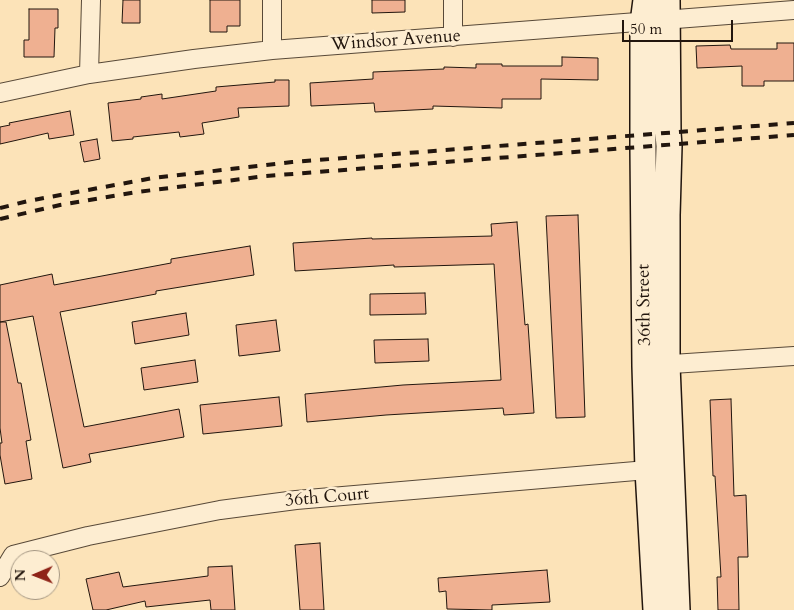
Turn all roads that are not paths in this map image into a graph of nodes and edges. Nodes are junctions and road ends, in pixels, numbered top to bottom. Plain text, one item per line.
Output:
1 (91, 0) edge
2 (272, 0) edge
3 (453, 0) edge
4 (794, 10) edge
5 (656, 11) edge
6 (453, 37) junction
7 (272, 50) junction
8 (89, 74) junction
9 (0, 93) edge
10 (794, 356) edge
11 (656, 365) junction
12 (660, 469) junction
13 (0, 577) edge
14 (656, 610) edge
15 (677, 610) edge

1 - 8 street
2 - 7 street
3 - 6 street
4 - 5 street, Windsor Avenue
5 - 6 street, Windsor Avenue
5 - 11 street, 36th Street
6 - 7 street, Windsor Avenue
7 - 8 street, Windsor Avenue
8 - 9 street, Windsor Avenue
10 - 11 street
11 - 12 street, 36th Street
12 - 13 street, 36th Court
12 - 14 street, 36th Street
12 - 15 street, 36th Street

